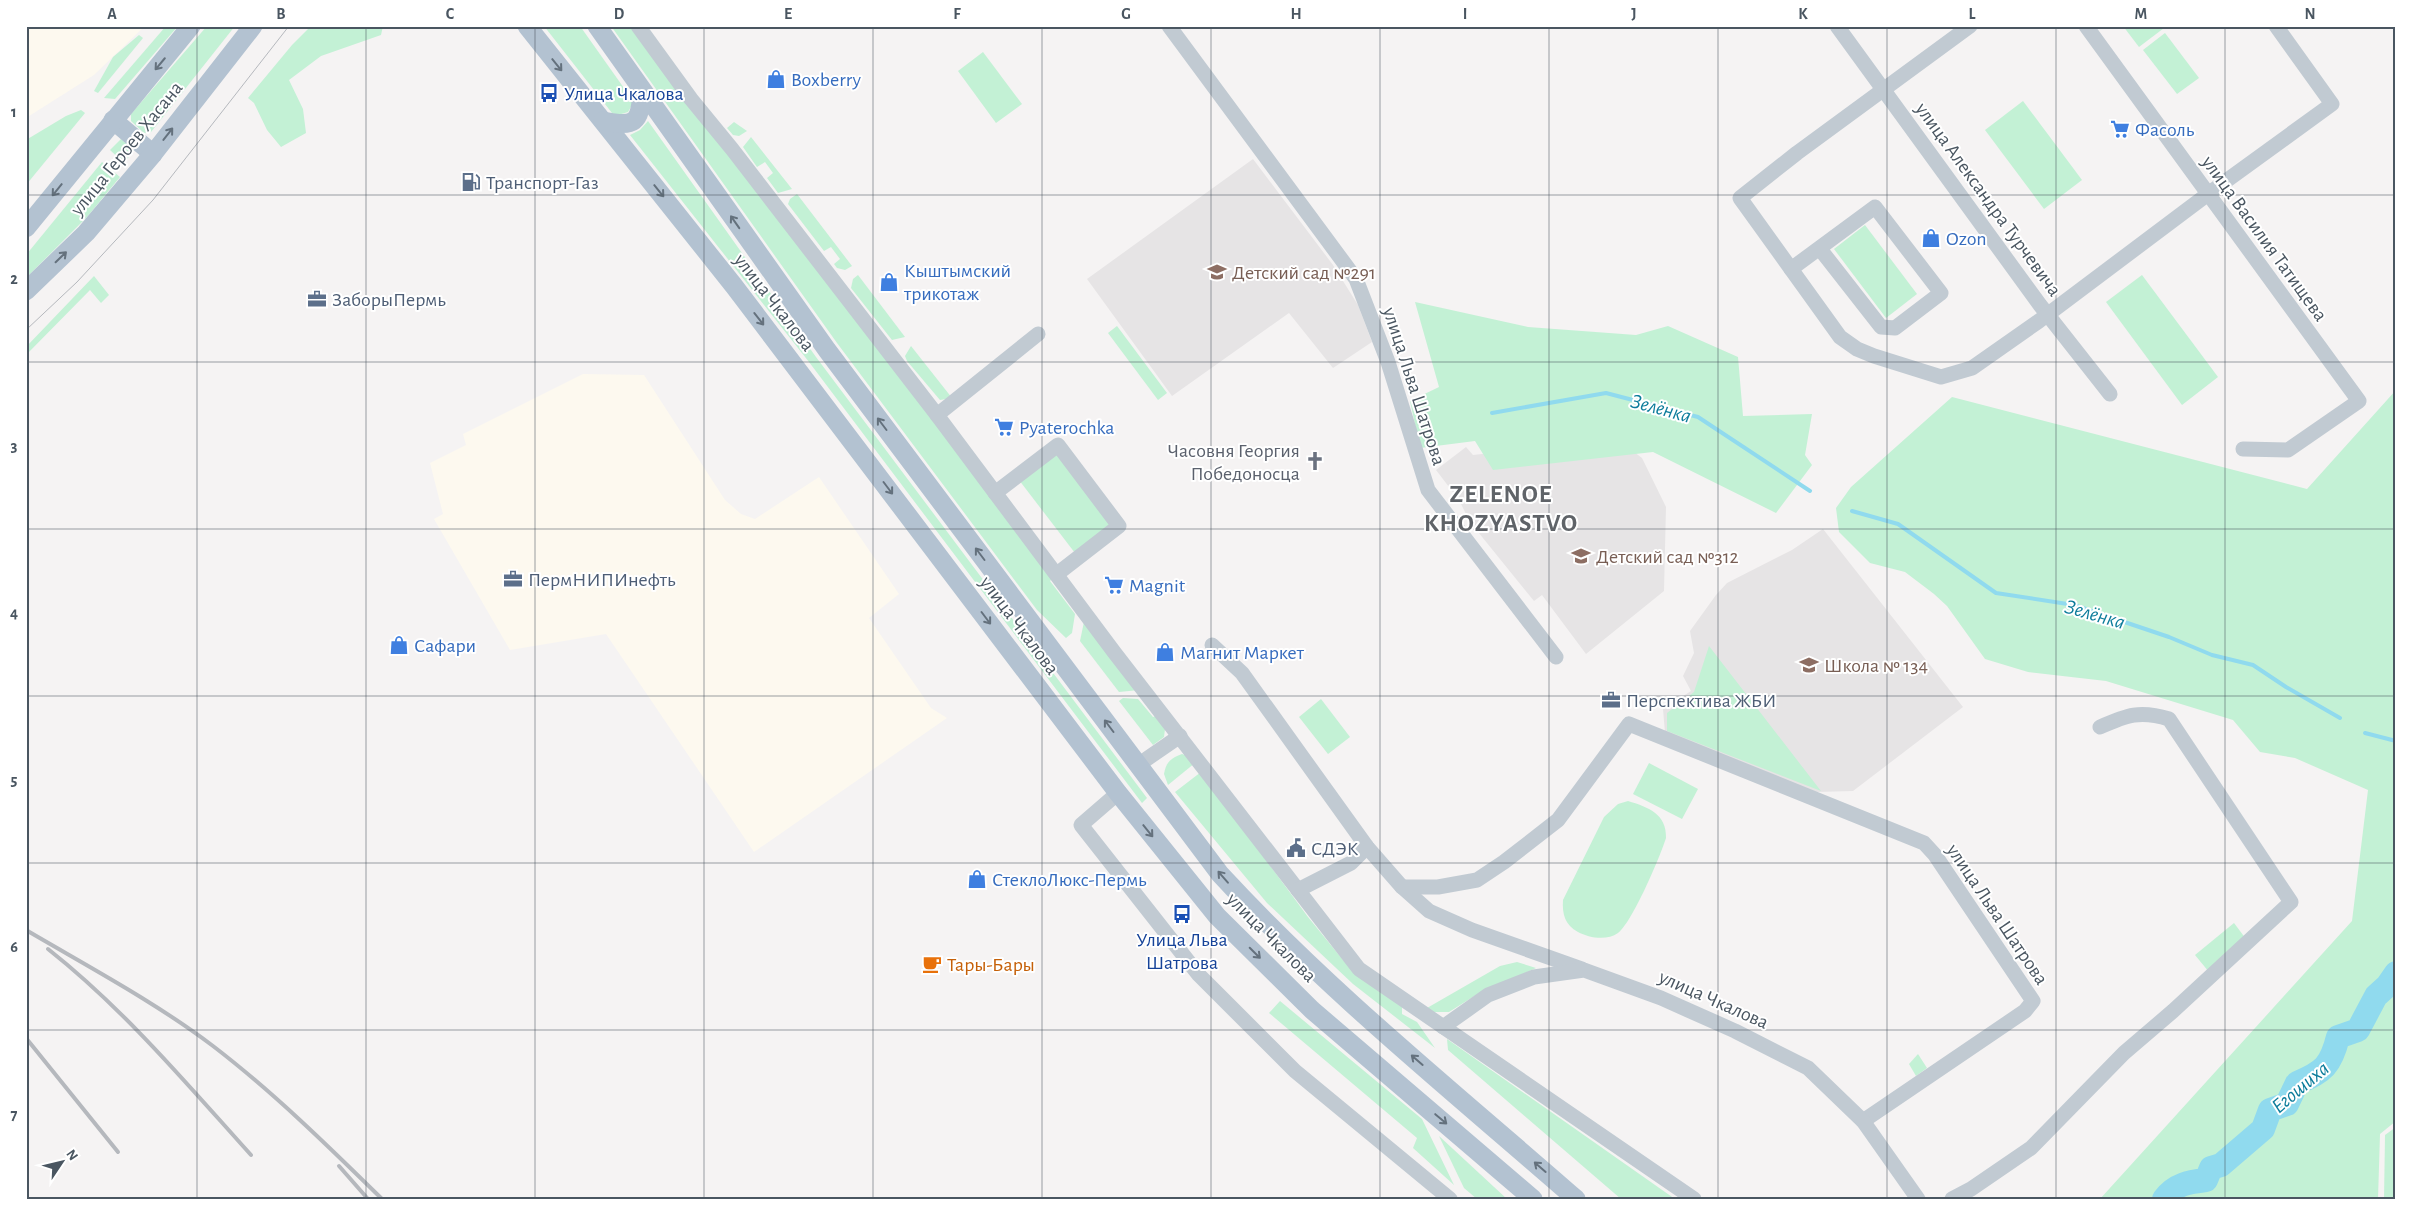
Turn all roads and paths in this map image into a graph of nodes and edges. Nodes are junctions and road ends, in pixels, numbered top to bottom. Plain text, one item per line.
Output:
1 (191, 26) edge
2 (253, 26) edge
3 (527, 26) edge
4 (597, 26) edge
5 (638, 26) edge
6 (1169, 26) edge
7 (1837, 26) edge
8 (1970, 26) edge
9 (2086, 26) edge
10 (2276, 26) edge
11 (1884, 89) junction
12 (642, 91) junction
13 (113, 120) junction
14 (602, 121) junction
15 (152, 154) junction
16 (2208, 194) junction
17 (26, 228) edge
18 (1820, 249) junction
19 (1791, 269) junction
20 (26, 291) edge
21 (2049, 314) junction
22 (1038, 334) dead end
23 (2110, 394) dead end
24 (937, 415) junction
25 (2243, 449) dead end
26 (995, 493) junction
27 (1056, 574) junction
28 (1212, 645) dead end
29 (1556, 657) dead end
30 (2100, 727) dead end
31 (1180, 736) junction
32 (1138, 765) junction
33 (1118, 793) junction
34 (1367, 847) junction
35 (1402, 887) junction
36 (1298, 890) junction
37 (1584, 970) junction
38 (1443, 1027) junction
39 (1863, 1121) junction
40 (1450, 1199) edge
41 (1533, 1199) edge
42 (1576, 1199) edge
43 (1694, 1199) edge
44 (1918, 1199) edge
45 (1952, 1199) edge

1 -> 13 main road, улица Героев Хасана
15 -> 2 main road, улица Героев Хасана
3 -> 14 main road, улица Чкалова
4 - 12 main road, улица Чкалова
5 - 24 street
6 - 29 street, улица Льва Шатрова
7 - 11 street, улица Александра Турчевича
8 - 11 street
9 - 16 street, улица Василия Татищева
10 - 16 street
11 - 19 street
11 - 21 street, улица Александра Турчевича
12 - 14 main road
32 -> 12 main road, улица Чкалова
13 - 15 main road
13 -> 17 main road, улица Героев Хасана
14 -> 33 main road, улица Чкалова
20 -> 15 main road, улица Героев Хасана
16 - 21 street
16 - 25 street, улица Василия Татищева
18 - 18 street
18 - 19 street
19 - 21 street
21 - 23 street, улица Александра Турчевича
22 - 24 street
24 - 26 street
26 - 27 street
26 - 27 street
27 - 31 street
28 - 34 street
30 - 45 street
31 - 32 street
31 - 36 street
42 -> 32 main road, улица Чкалова
33 - 40 street
33 -> 41 main road, улица Чкалова
34 - 35 street
34 - 36 street
35 - 37 street
35 - 39 street, улица Льва Шатрова
36 - 38 street
37 - 38 street, улица Чкалова
37 - 39 street, улица Чкалова
38 - 43 street
39 - 44 street, улица Чкалова

